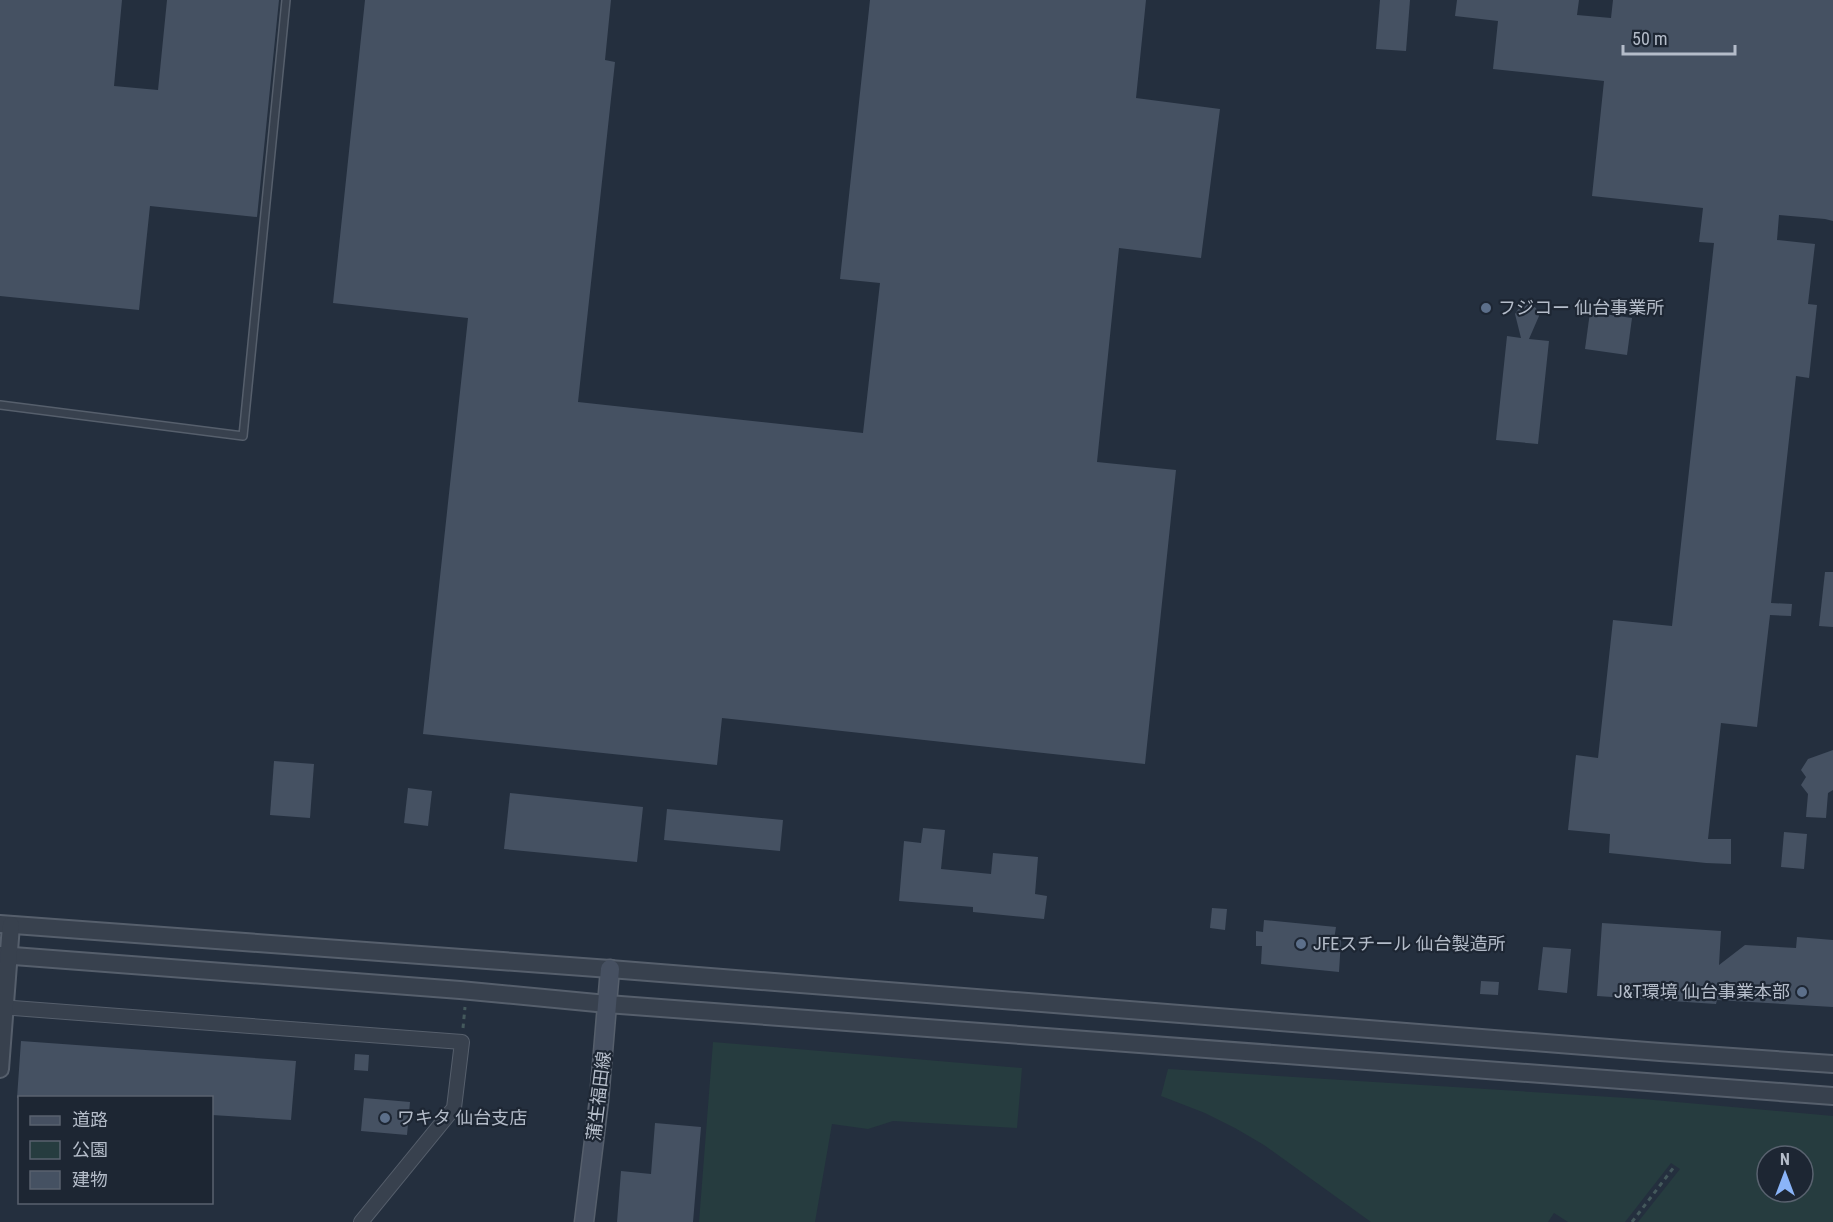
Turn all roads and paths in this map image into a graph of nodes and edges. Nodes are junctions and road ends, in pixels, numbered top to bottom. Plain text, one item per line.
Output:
1 (286, 0) edge
2 (0, 405) edge
3 (6, 924) edge
4 (4, 955) edge
5 (610, 969) junction
6 (607, 1004) junction
7 (2, 1007) edge
8 (465, 1007) dead end
9 (462, 1042) junction
10 (1833, 1064) edge
11 (0, 1070) edge
12 (1833, 1096) edge
13 (1674, 1167) dead end
14 (361, 1222) edge
15 (584, 1222) edge
16 (1632, 1222) edge

1 - 2 lane
3 - 4 street
3 - 5 street
4 - 6 street
4 - 7 street
5 - 6 main road, 蒲生福田線
5 - 10 street
6 - 12 street
6 - 15 main road, 蒲生福田線
7 - 9 street
7 - 11 street
8 - 9 path
9 - 14 street
13 - 16 path

